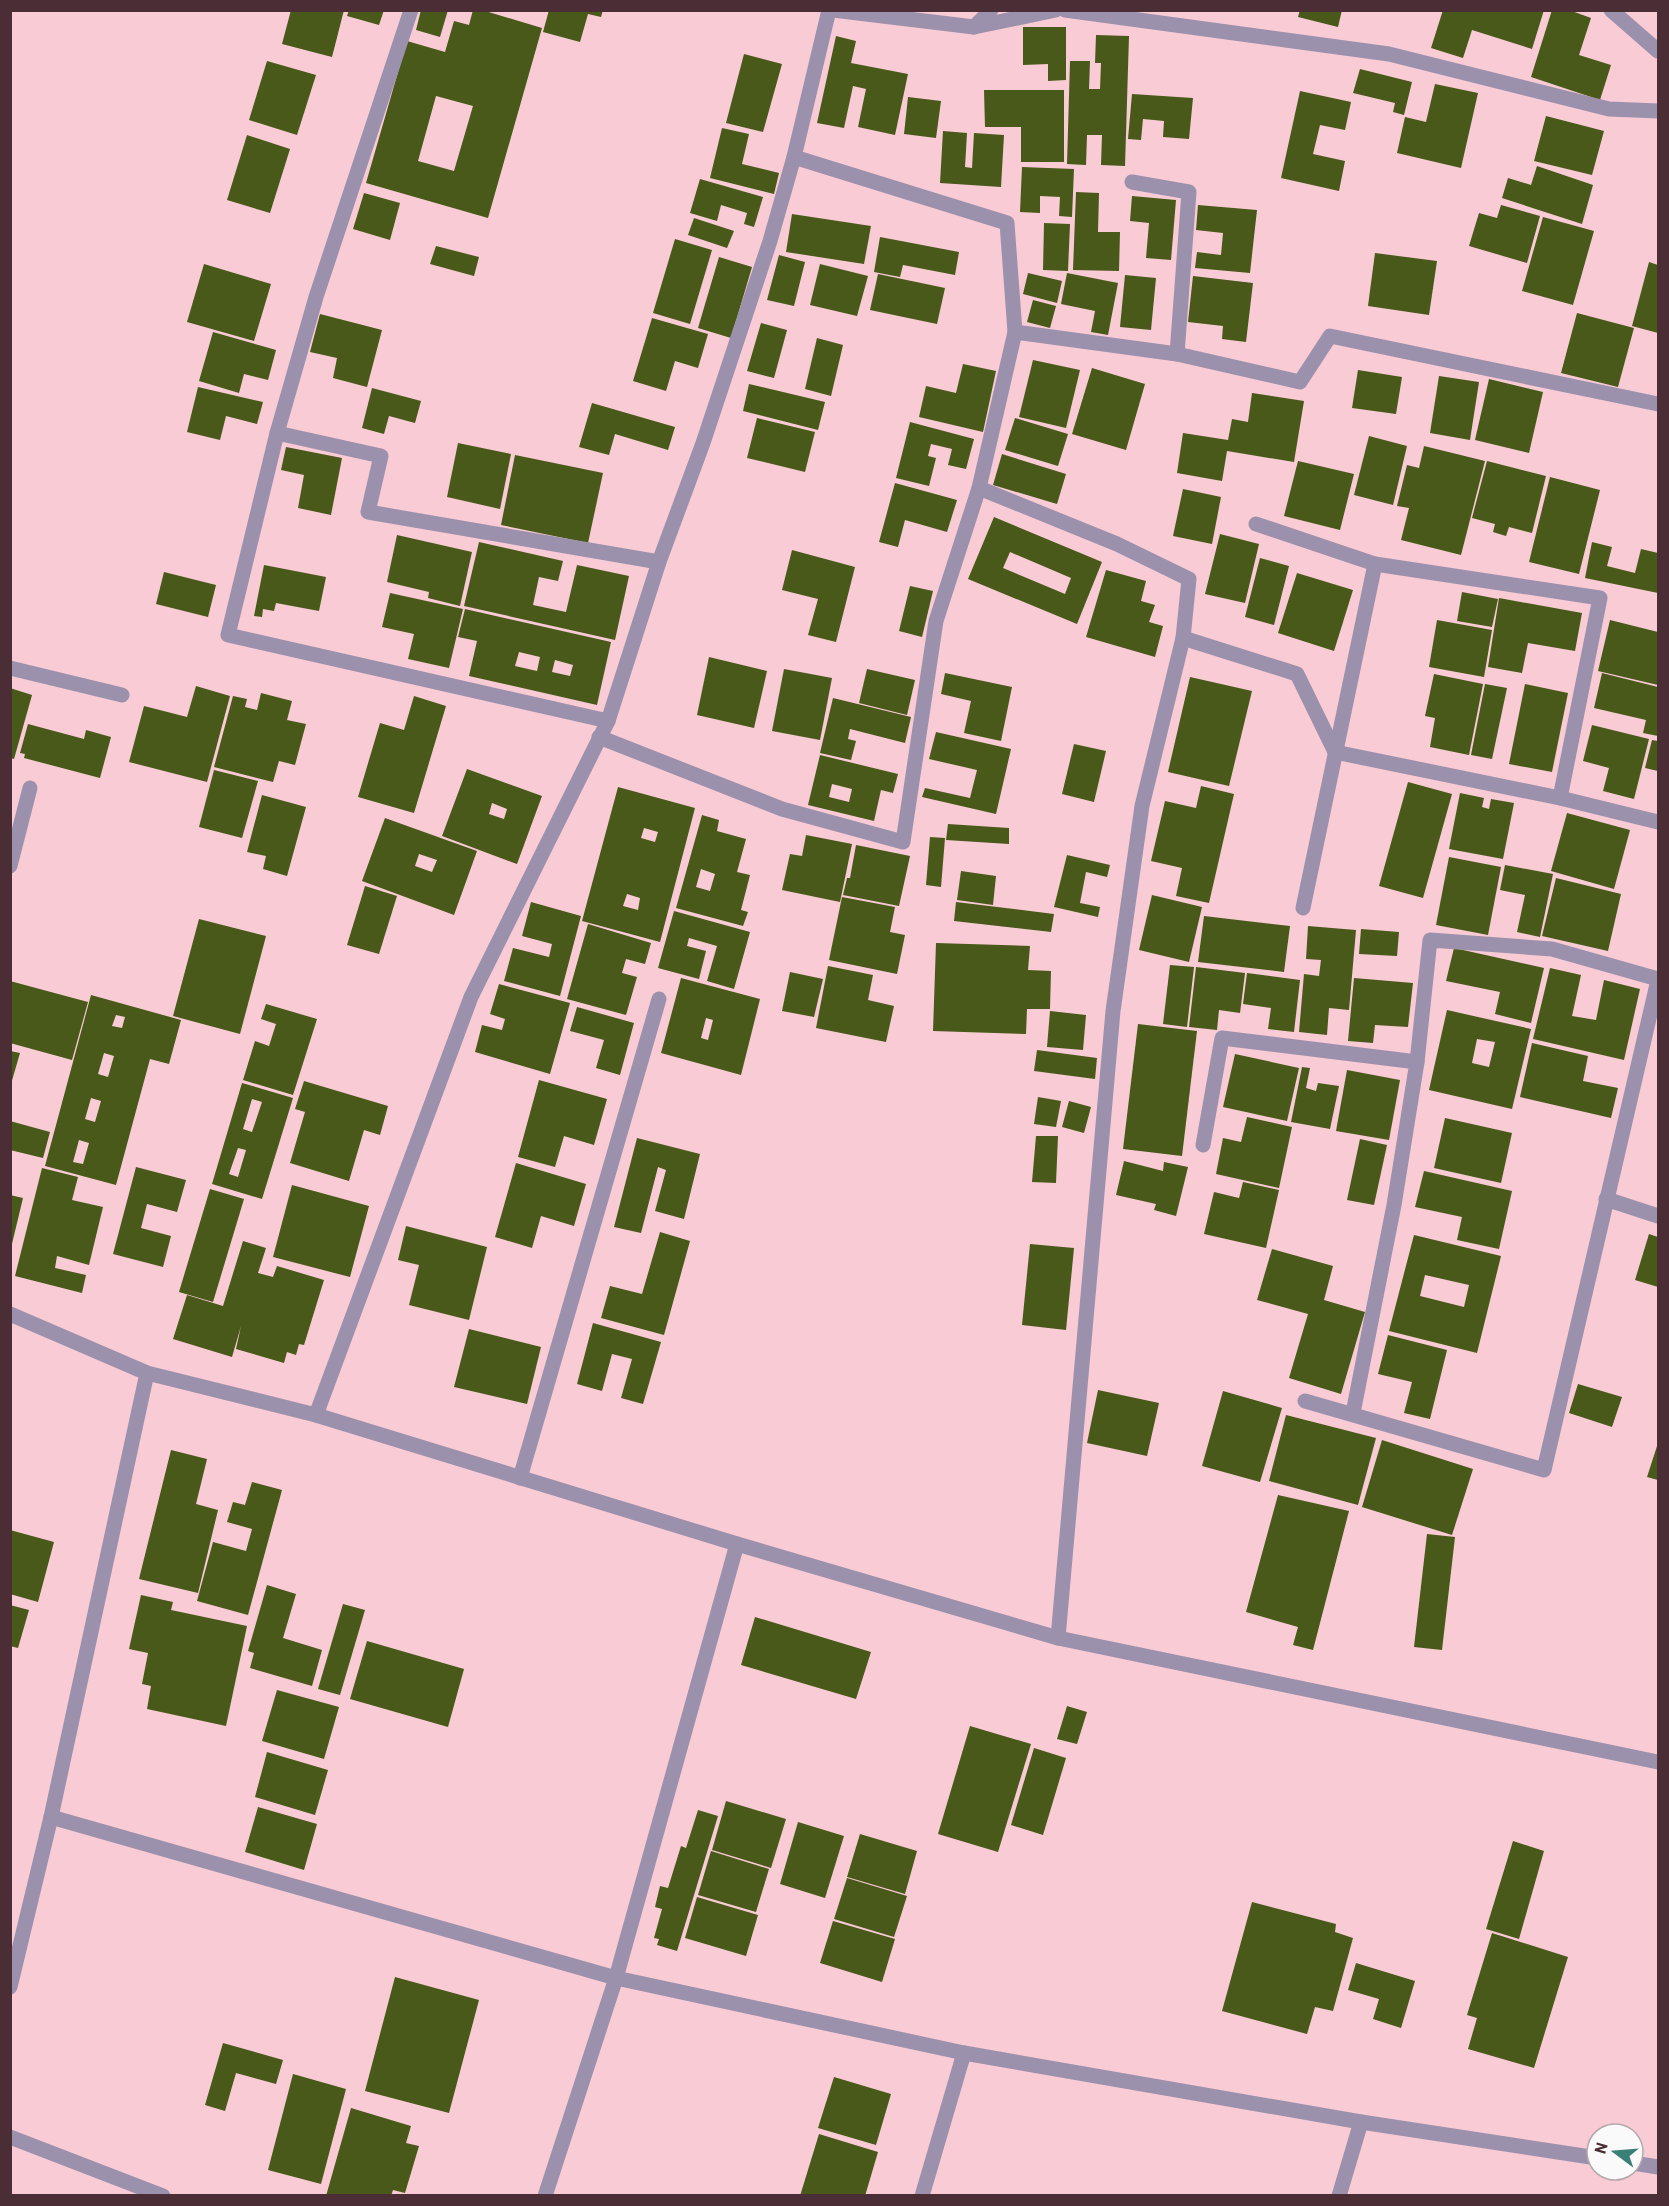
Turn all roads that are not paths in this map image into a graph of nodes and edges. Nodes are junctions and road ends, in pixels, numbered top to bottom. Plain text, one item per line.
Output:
1 (411, 10) edge
2 (831, 10) edge
3 (991, 10) edge
4 (1056, 10) edge
5 (1065, 10) edge
6 (1615, 12) edge
7 (974, 27) junction
8 (1659, 51) edge
9 (1659, 111) edge
10 (794, 157) junction
11 (1132, 182) dead end
12 (1015, 332) junction
13 (1177, 354) junction
14 (1659, 404) edge
15 (277, 433) junction
16 (979, 488) junction
17 (1256, 524) dead end
18 (659, 562) junction
19 (1376, 564) junction
20 (1184, 638) junction
21 (10, 668) edge
22 (122, 694) dead end
23 (608, 721) junction
24 (599, 737) junction
25 (1335, 752) junction
26 (30, 788) dead end
27 (1560, 798) junction
28 (1659, 822) edge
29 (10, 866) edge
30 (1303, 908) dead end
31 (1659, 980) edge
32 (659, 999) dead end
33 (1417, 1062) junction
34 (1203, 1145) dead end
35 (1606, 1199) junction
36 (1659, 1216) edge
37 (10, 1314) edge
38 (147, 1373) junction
39 (1305, 1401) dead end
40 (1353, 1413) junction
41 (316, 1414) junction
42 (520, 1478) junction
43 (737, 1544) junction
44 (1058, 1638) junction
45 (1659, 1762) edge
46 (51, 1817) junction
47 (616, 1978) junction
48 (10, 1987) edge
49 (964, 2053) junction
50 (1361, 2122) junction
51 (10, 2137) edge
52 (1585, 2156) edge
53 (163, 2196) edge
54 (545, 2196) edge
55 (922, 2196) edge
56 (1339, 2196) edge

1 - 15 street
2 - 7 street
2 - 10 street
3 - 7 street
4 - 7 street
5 - 9 street
6 - 8 street
10 - 12 street
10 - 18 street
11 - 13 street
12 - 13 street
12 - 16 street
13 - 14 street
15 - 18 street
15 - 23 street
16 - 20 street
16 - 24 street
17 - 19 street
18 - 23 street
19 - 25 street
19 - 27 street
20 - 25 street
20 - 44 street
21 - 22 street
23 - 24 street
24 - 41 street
25 - 27 street
25 - 30 street
26 - 29 street
27 - 28 street
31 - 33 street
31 - 35 street
32 - 42 street
33 - 34 street
33 - 40 street
35 - 36 street
35 - 40 street
37 - 38 street
38 - 41 street
38 - 46 street
39 - 40 street
41 - 42 street
42 - 43 street
43 - 44 street
43 - 47 street
44 - 45 street
46 - 47 street
46 - 48 street
47 - 49 street
47 - 54 street
49 - 50 street
49 - 55 street
50 - 52 street
50 - 56 street
51 - 53 street

